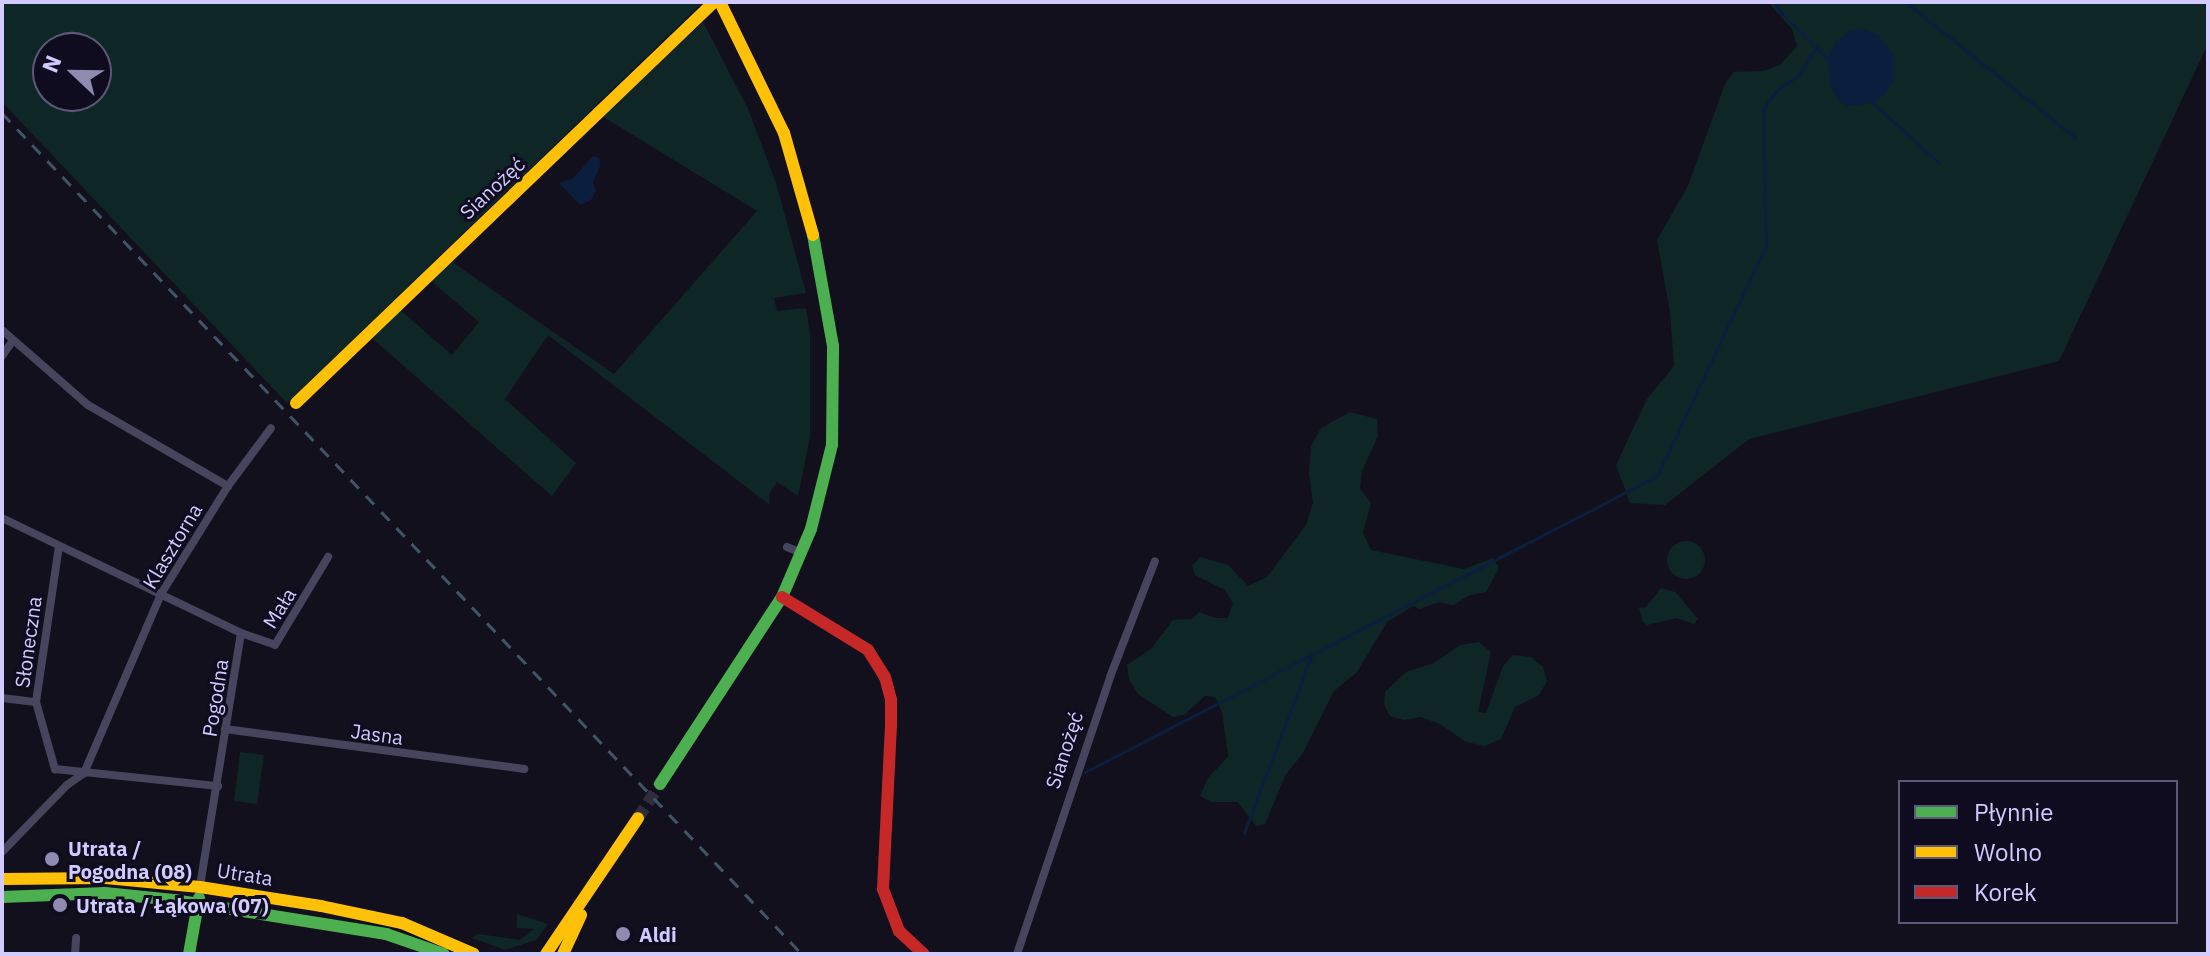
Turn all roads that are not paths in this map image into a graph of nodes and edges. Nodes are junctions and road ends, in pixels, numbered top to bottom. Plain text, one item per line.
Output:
1 (714, 2) edge
2 (720, 2) edge
3 (2, 330) edge
4 (13, 340) junction
5 (2, 356) edge
6 (296, 403) dead end
7 (271, 428) dead end
8 (228, 486) junction
9 (2, 518) edge
10 (59, 546) junction
11 (787, 547) dead end
12 (802, 553) junction
13 (328, 557) dead end
14 (1155, 561) dead end
15 (161, 594) junction
16 (782, 597) junction
17 (241, 633) junction
18 (2, 698) edge
19 (36, 702) junction
20 (225, 729) junction
21 (524, 769) dead end
22 (84, 773) junction
23 (660, 784) tunnel mouth
24 (218, 786) junction
25 (638, 818) tunnel mouth
26 (2, 852) edge
27 (604, 869) junction
28 (2, 879) edge
29 (200, 887) junction
30 (2, 897) edge
31 (198, 904) junction
32 (76, 938) dead end
33 (75, 954) edge
34 (189, 954) edge
35 (444, 954) edge
36 (474, 954) edge
37 (546, 954) edge
38 (563, 954) edge
39 (924, 954) edge
40 (1017, 954) edge

1 - 6 main road, Sianożęć
2 - 12 main road
3 - 4 street
4 - 5 street
4 - 8 street
7 - 8 street
8 - 15 street, Klasztorna
9 - 10 street, Pogodna
10 - 15 street, Pogodna
10 - 19 street, Słoneczna
11 - 12 street
12 - 16 main road
13 - 17 street, Mała
14 - 40 street, Sianożęć
15 - 17 street, Pogodna
15 - 22 street, Klasztorna
16 - 23 main road
16 - 39 main road
17 - 20 street, Pogodna
18 - 19 street
19 - 22 street, Słoneczna
20 - 21 street, Jasna
20 - 24 street, Pogodna
22 - 24 street, Słoneczna
22 - 26 street, Klasztorna
24 - 29 street, Pogodna
25 - 27 main road
27 - 37 main road
27 - 38 main road
28 - 29 main road, Utrata
29 - 31 main road
29 - 36 main road, Utrata
30 - 31 main road, Utrata
31 - 34 main road
31 - 35 main road, Utrata
32 - 33 street

